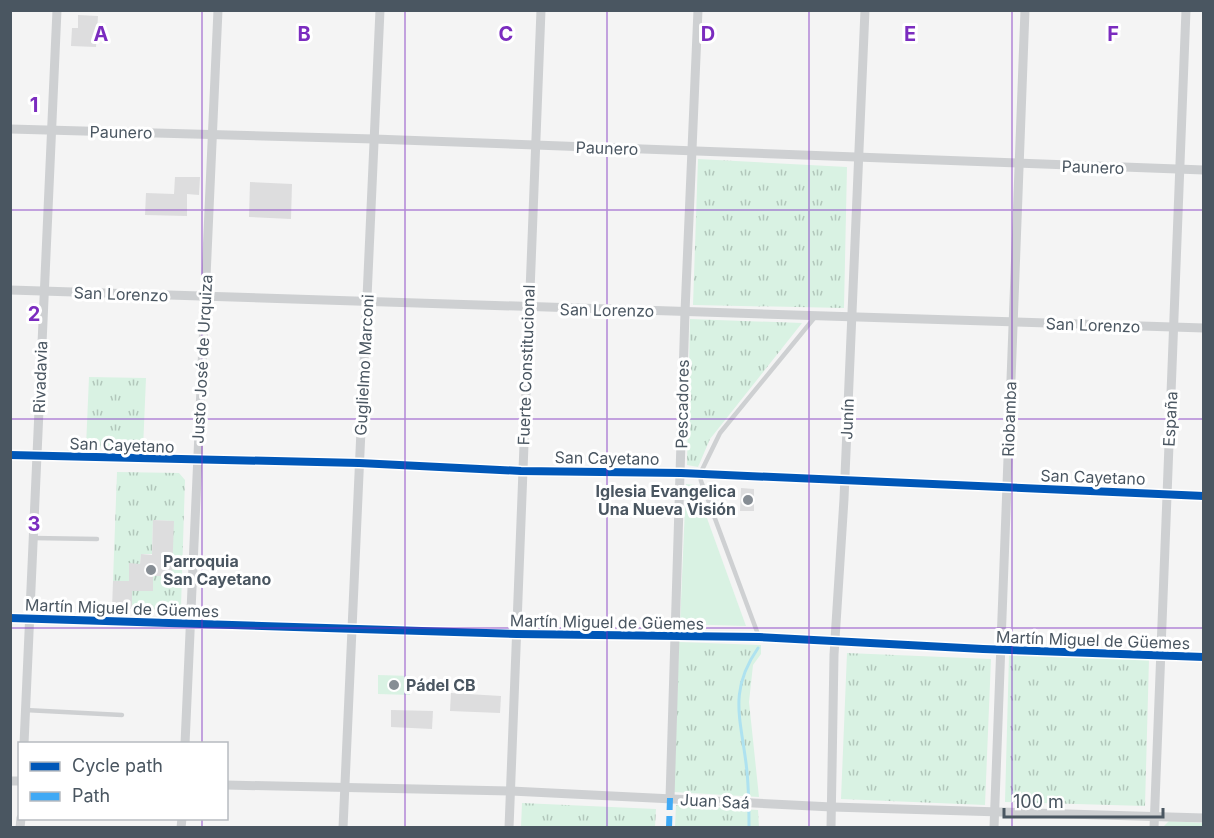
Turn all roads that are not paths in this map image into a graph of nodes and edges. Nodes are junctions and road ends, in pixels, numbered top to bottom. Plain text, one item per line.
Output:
1 (57, 10) edge
2 (218, 10) edge
3 (380, 10) edge
4 (541, 10) edge
5 (698, 10) edge
6 (865, 10) edge
7 (1025, 10) edge
8 (1186, 10) edge
9 (10, 129) edge
10 (51, 131) junction
11 (212, 134) junction
12 (374, 139) junction
13 (535, 146) junction
14 (692, 151) junction
15 (859, 158) junction
16 (1019, 164) junction
17 (1180, 170) junction
18 (1203, 170) edge
19 (10, 290) edge
20 (44, 291) junction
21 (205, 297) junction
22 (367, 303) junction
23 (528, 309) junction
24 (685, 312) junction
25 (815, 317) junction
26 (852, 318) junction
27 (1013, 323) junction
28 (1174, 328) junction
29 (1203, 328) edge
30 (10, 455) edge
31 (37, 456) junction
32 (198, 461) junction
33 (359, 463) junction
34 (521, 471) junction
35 (681, 473) junction
36 (700, 474) junction
37 (845, 480) junction
38 (1007, 487) junction
39 (1167, 494) junction
40 (1203, 496) edge
41 (33, 538) junction
42 (97, 538) dead end
43 (10, 618) edge
44 (29, 618) junction
45 (189, 623) junction
46 (352, 629) junction
47 (517, 634) junction
48 (673, 637) junction
49 (759, 637) junction
50 (835, 641) junction
51 (1000, 650) junction
52 (1161, 655) junction
53 (1203, 657) edge
54 (25, 710) junction
55 (122, 715) dead end
56 (24, 742) edge
57 (185, 742) edge
58 (228, 785) edge
59 (345, 786) junction
60 (511, 791) junction
61 (670, 798) junction
62 (832, 807) junction
63 (994, 812) junction
64 (1154, 816) junction
65 (1203, 818) edge
66 (343, 828) edge
67 (509, 828) edge
68 (831, 828) edge
69 (994, 828) edge
70 (1154, 828) edge

1 - 10 street, Rivadavia
2 - 11 street, Justo José de Urquiza
3 - 12 street, Guglielmo Marconi
4 - 13 street, Fuerte Constitucional
5 - 14 street, Pescadores
6 - 15 street, Junín
7 - 16 street, Riobamba
8 - 17 street, España
9 - 10 street, Paunero
10 - 11 street, Paunero
10 - 20 street, Rivadavia
11 - 12 street, Paunero
11 - 21 street, Justo José de Urquiza
12 - 13 street, Paunero
12 - 22 street, Guglielmo Marconi
13 - 14 street, Paunero
13 - 23 street, Fuerte Constitucional
14 - 15 street, Paunero
14 - 24 street, Pescadores
15 - 16 street, Paunero
15 - 26 street, Junín
16 - 17 street, Paunero
16 - 27 street, Riobamba
17 - 18 street, Paunero
17 - 28 street, España
19 - 20 street, San Lorenzo
20 - 21 street, San Lorenzo
20 - 31 street, Rivadavia
21 - 22 street, San Lorenzo
21 - 32 street, Justo José de Urquiza
22 - 23 street, San Lorenzo
22 - 33 street, Guglielmo Marconi
23 - 24 street, San Lorenzo
23 - 34 street, Fuerte Constitucional
24 - 25 street, San Lorenzo
24 - 35 street, Pescadores
25 - 26 street, San Lorenzo
25 - 36 lane
26 - 27 street, San Lorenzo
26 - 37 street, Junín
27 - 28 street, San Lorenzo
27 - 38 street, Riobamba
28 - 29 street, San Lorenzo
28 - 39 street, España
30 - 31 street, San Cayetano
31 - 32 street, San Cayetano
31 - 41 street, Rivadavia
32 - 33 street, San Cayetano
32 - 45 street, Justo José de Urquiza
33 - 34 street, San Cayetano
33 - 46 street, Guglielmo Marconi
34 - 35 street, San Cayetano
34 - 47 street, Fuerte Constitucional
35 - 36 street, San Cayetano
35 - 48 street, Pescadores
36 - 37 street, San Cayetano
36 - 49 lane
37 - 38 street, San Cayetano
37 - 50 street, Junín
38 - 39 street, San Cayetano
38 - 51 street, Riobamba
39 - 40 street, San Cayetano
39 - 52 street, España
41 - 42 lane
41 - 44 street, Rivadavia
43 - 44 street, Martín Miguel de Güemes
44 - 45 street, Martín Miguel de Güemes
44 - 54 street, Rivadavia
45 - 46 street, Martín Miguel de Güemes
45 - 57 street, Justo José de Urquiza
46 - 47 street, Martín Miguel de Güemes
46 - 59 street, Guglielmo Marconi
47 - 48 street, Martín Miguel de Güemes
47 - 60 street, Fuerte Constitucional
48 - 49 street, Martín Miguel de Güemes
48 - 61 street, Pescadores
49 - 50 street, Martín Miguel de Güemes
50 - 51 street, Martín Miguel de Güemes
50 - 62 street, Junín
51 - 52 street, Martín Miguel de Güemes
51 - 63 street, Riobamba
52 - 53 street, Martín Miguel de Güemes
52 - 64 street, España
54 - 55 lane
54 - 56 street, Rivadavia
58 - 59 street, Juan Saá
59 - 60 street, Juan Saá
59 - 66 street, Guglielmo Marconi
60 - 61 street, Juan Saá
60 - 67 street, Fuerte Constitucional
61 - 62 street, Juan Saá
62 - 63 street, Juan Saá
62 - 68 street, Junín
63 - 64 street, Juan Saá
63 - 69 street, Riobamba
64 - 65 street, Juan Saá
64 - 70 street, España

